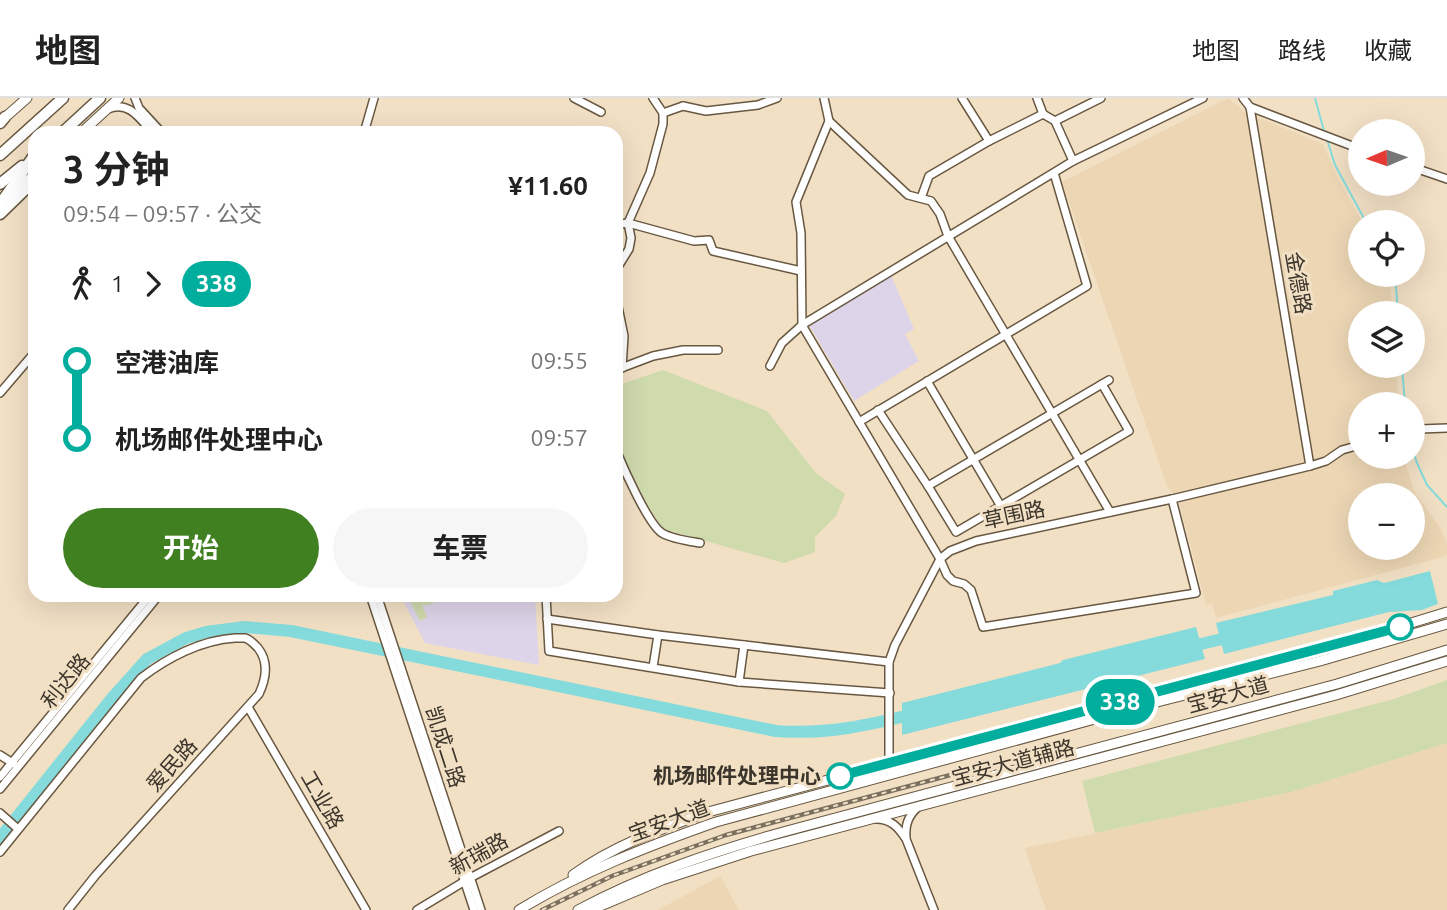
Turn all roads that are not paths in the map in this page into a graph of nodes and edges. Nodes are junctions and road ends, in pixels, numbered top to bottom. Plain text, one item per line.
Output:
1 (64, 98) edge
2 (100, 98) edge
3 (119, 98) edge
4 (135, 98) edge
5 (374, 98) edge
6 (574, 98) edge
7 (653, 98) edge
8 (777, 98) edge
9 (824, 98) edge
10 (962, 98) edge
11 (1037, 98) edge
12 (1101, 98) edge
13 (1203, 98) edge
14 (1243, 98) edge
15 (24, 99) edge
16 (683, 102) edge
17 (1250, 107) junction
18 (107, 109) junction
19 (601, 112) dead end
20 (663, 113) junction
21 (1044, 114) junction
22 (2, 120) edge
23 (829, 121) junction
24 (1055, 121) junction
25 (33, 126) edge
26 (70, 126) edge
27 (89, 126) edge
28 (146, 126) edge
29 (156, 126) edge
30 (366, 126) edge
31 (28, 130) edge
32 (989, 141) junction
33 (1348, 145) edge
34 (0, 155) edge
35 (28, 161) edge
36 (1073, 161) junction
37 (28, 164) edge
38 (1425, 171) edge
39 (1054, 173) junction
40 (1447, 179) edge
41 (28, 180) edge
42 (0, 184) edge
43 (28, 187) edge
44 (921, 198) junction
45 (0, 204) edge
46 (0, 214) edge
47 (628, 223) junction
48 (623, 224) edge
49 (948, 236) junction
50 (623, 259) edge
51 (801, 271) junction
52 (802, 325) junction
53 (1006, 334) junction
54 (718, 350) dead end
55 (28, 360) edge
56 (770, 366) dead end
57 (623, 367) edge
58 (927, 381) junction
59 (0, 393) edge
60 (878, 410) junction
61 (1052, 414) junction
62 (859, 422) junction
63 (1447, 428) edge
64 (1425, 429) edge
65 (1348, 448) edge
66 (973, 460) junction
67 (1080, 460) junction
68 (1310, 466) junction
69 (623, 468) edge
70 (928, 486) junction
71 (1172, 499) junction
72 (1000, 506) junction
73 (1110, 512) junction
74 (1009, 520) dead end
75 (700, 543) dead end
76 (940, 559) junction
77 (144, 602) edge
78 (153, 602) edge
79 (373, 602) edge
80 (379, 602) edge
81 (546, 602) edge
82 (1447, 612) edge
83 (547, 619) junction
84 (1447, 624) edge
85 (658, 635) junction
86 (388, 640) junction
87 (744, 645) junction
88 (1447, 650) edge
89 (1447, 661) edge
90 (889, 662) junction
91 (653, 667) junction
92 (739, 682) junction
93 (890, 693) junction
94 (248, 707) junction
95 (1211, 718) junction
96 (1063, 728) junction
97 (986, 737) junction
98 (1177, 738) junction
99 (0, 755) edge
100 (889, 763) junction
101 (15, 764) junction
102 (0, 777) edge
103 (0, 789) edge
104 (918, 807) junction
105 (1, 814) edge
106 (874, 818) junction
107 (18, 829) junction
108 (559, 831) dead end
109 (906, 839) junction
110 (0, 852) edge
111 (467, 880) junction
112 (547, 893) junction
113 (68, 910) edge
114 (366, 910) edge
115 (417, 910) edge
116 (474, 910) edge
117 (481, 910) edge
118 (519, 910) edge
119 (578, 910) edge
120 (591, 910) edge
121 (934, 910) edge

1 - 25 highway
2 - 26 highway
3 - 18 main road
4 - 29 street
5 - 30 street
6 - 19 street
7 - 20 street
8 - 16 street
9 - 23 street
10 - 32 street
11 - 21 street
12 - 24 street
13 - 36 street
14 - 17 street
15 - 22 main road
16 - 20 street
17 - 33 street
17 - 68 street, 金德路
18 - 27 main road
18 - 28 street
20 - 47 street
21 - 24 street
21 - 32 street
23 - 44 street
23 - 51 street
24 - 36 street
31 - 34 highway
32 - 44 street
35 - 42 highway
36 - 39 street
37 - 45 highway
38 - 40 street
39 - 49 street
39 - 53 street
41 - 45 main road
43 - 46 highway
44 - 49 street
47 - 48 street
47 - 50 street
47 - 51 street
49 - 52 street
49 - 53 street
51 - 52 street
52 - 56 street
52 - 62 street
53 - 58 street
53 - 61 street
54 - 57 street
55 - 59 street
58 - 60 street
58 - 66 street
60 - 62 street
60 - 70 street
61 - 66 street
61 - 67 street
61 - 67 street
62 - 76 street
63 - 64 street
65 - 68 street, 草围路
66 - 70 street
66 - 72 street
67 - 72 street
67 - 73 street
68 - 71 street, 草围路
69 - 75 street
70 - 72 street
71 - 73 street, 草围路
71 - 76 street
72 - 74 street
73 - 76 street, 草围路
76 - 90 street
77 - 101 street, 利达路
78 - 101 street, 利达路
79 - 86 street, 凯成二路
80 - 86 street, 凯成二路
81 - 83 street
82 - 97 main road, 宝安大道辅路
83 - 85 street
83 - 91 street
84 - 96 main road, 宝安大道
85 - 87 street
85 - 91 street
86 - 111 street, 凯成二路
87 - 90 street
87 - 92 street
88 - 95 main road, 宝安大道
89 - 98 main road, 宝安大道辅路
90 - 93 street
91 - 92 street
92 - 93 street
93 - 100 street
94 - 107 street, 爱民路
94 - 113 street, 爱民路
94 - 114 street, 工业路
95 - 98 main road
95 - 119 main road, 宝安大道
96 - 97 main road
96 - 112 main road, 宝安大道
97 - 100 main road, 宝安大道辅路
98 - 104 main road, 宝安大道辅路
99 - 101 street
100 - 112 main road, 宝安大道辅路
101 - 102 street, 利达路
101 - 103 street, 利达路
104 - 106 main road, 宝安大道辅路
104 - 109 street
105 - 107 street
106 - 109 street
106 - 120 main road, 宝安大道辅路
107 - 110 street
108 - 111 street, 新瑞路
109 - 121 street
111 - 115 street, 新瑞路
111 - 116 street, 凯成二路
111 - 117 street, 凯成二路
112 - 118 main road, 宝安大道

